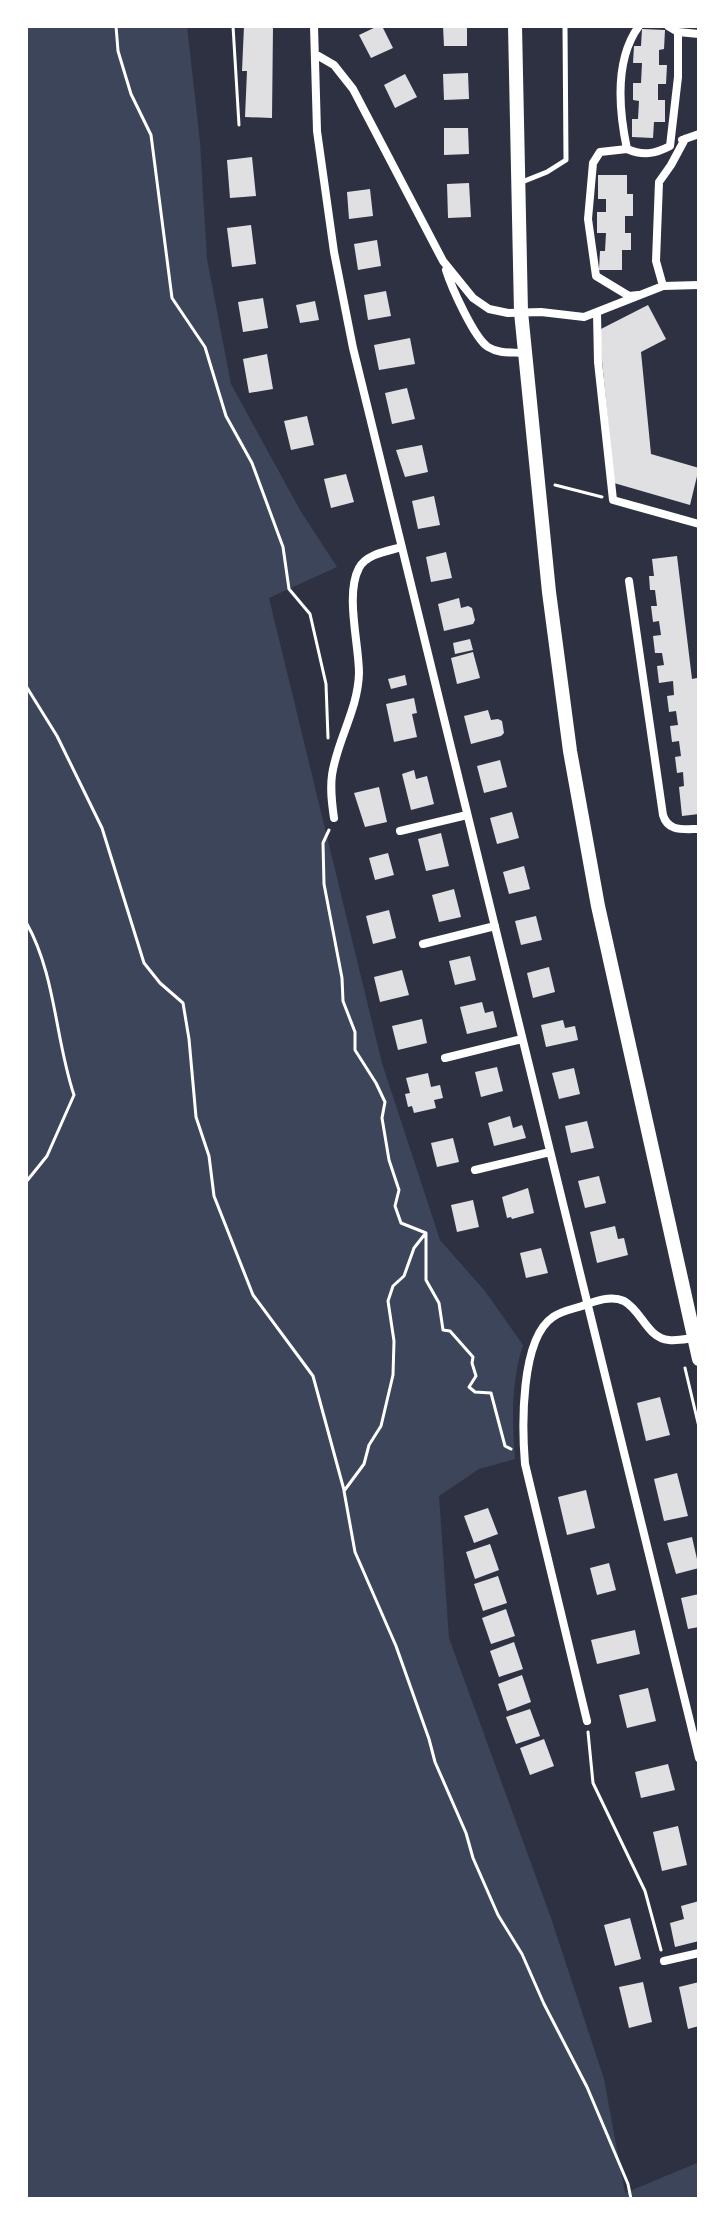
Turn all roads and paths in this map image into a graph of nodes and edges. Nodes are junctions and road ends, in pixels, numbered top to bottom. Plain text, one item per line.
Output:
1 (116, 26) edge
2 (233, 26) edge
3 (314, 26) edge
4 (515, 26) edge
5 (565, 26) edge
6 (639, 26) edge
7 (668, 26) edge
8 (695, 29) edge
9 (678, 32) junction
10 (315, 54) junction
11 (239, 125) dead end
12 (699, 134) edge
13 (685, 139) junction
14 (670, 146) junction
15 (627, 149) junction
16 (517, 184) junction
17 (443, 261) junction
18 (699, 285) edge
19 (663, 286) junction
20 (642, 294) junction
21 (521, 312) junction
22 (597, 313) junction
23 (524, 353) junction
24 (536, 482) junction
25 (613, 500) junction
26 (699, 524) edge
27 (402, 547) junction
28 (629, 581) dead end
29 (26, 686) edge
30 (326, 746) dead end
31 (467, 815) junction
32 (334, 818) joint
33 (699, 829) edge
34 (400, 831) dead end
35 (26, 922) edge
36 (495, 926) junction
37 (423, 944) dead end
38 (522, 1039) junction
39 (445, 1058) dead end
40 (550, 1152) junction
41 (475, 1170) dead end
42 (26, 1182) edge
43 (426, 1233) junction
44 (587, 1304) junction
45 (694, 1338) junction
46 (699, 1359) edge
47 (525, 1456) junction
48 (344, 1491) junction
49 (587, 1721) joint
50 (699, 1758) edge
51 (699, 1953) edge
52 (664, 1961) joint
53 (631, 2199) edge

1 - 30 path
2 - 11 path
3 - 10 street
4 - 16 main road
5 - 16 lane
6 - 15 street
7 - 9 street
8 - 9 street
9 - 14 street
10 - 17 street
10 - 27 street
12 - 13 street
13 - 14 street
13 - 19 street
14 - 15 street
15 - 20 street
16 - 21 main road
17 - 21 street
17 - 23 street
18 - 19 street
19 - 20 street
20 - 22 street
21 - 22 street
21 - 23 main road
22 - 25 street
23 - 24 main road
24 - 25 path
24 - 45 main road
25 - 26 street
27 - 31 street
27 - 32 street
28 - 33 street
29 - 48 path
31 - 34 street
31 - 36 street
32 - 43 path
35 - 42 path
36 - 37 street
36 - 38 street
38 - 39 street
38 - 40 street
40 - 41 street
40 - 44 street
43 - 47 path
43 - 48 path
44 - 45 street
44 - 47 street
44 - 50 street
45 - 46 main road
47 - 49 street
48 - 53 path
49 - 52 path
51 - 52 street

